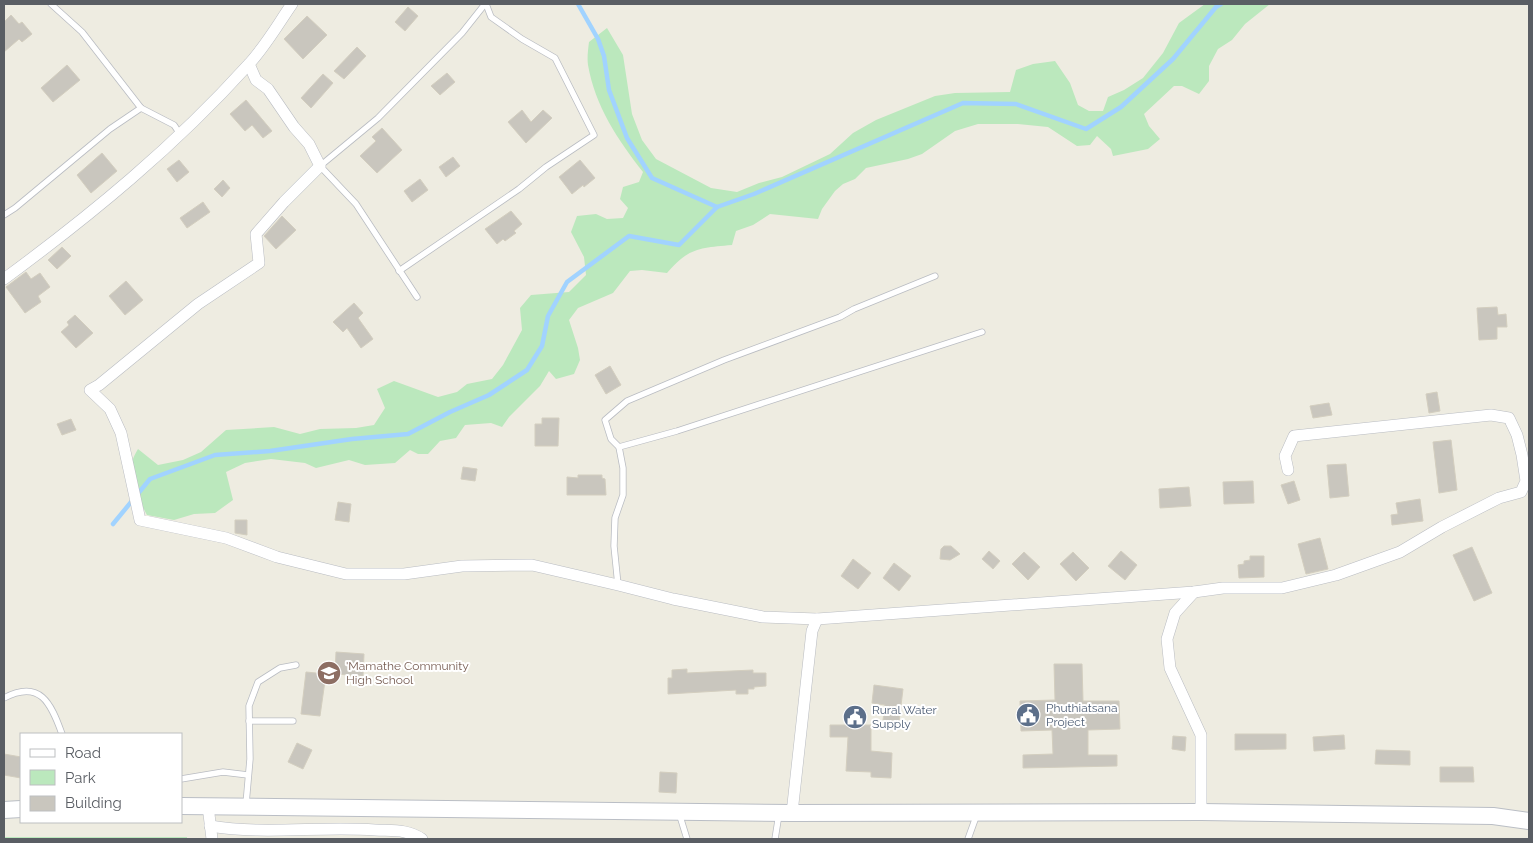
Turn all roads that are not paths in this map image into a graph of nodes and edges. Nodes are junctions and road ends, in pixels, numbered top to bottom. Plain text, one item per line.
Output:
1 (51, 4) edge
2 (292, 4) edge
3 (486, 4) edge
4 (249, 64) junction
5 (141, 108) junction
6 (180, 134) junction
7 (320, 166) junction
8 (4, 215) edge
9 (399, 271) junction
10 (935, 276) dead end
11 (4, 280) edge
12 (416, 297) dead end
13 (982, 332) dead end
14 (619, 447) junction
15 (1288, 470) dead end
16 (618, 585) junction
17 (1194, 592) junction
18 (817, 619) junction
19 (296, 665) dead end
20 (4, 698) edge
21 (249, 721) junction
22 (293, 721) dead end
23 (62, 733) edge
24 (248, 775) junction
25 (182, 778) edge
26 (182, 806) edge
27 (208, 806) junction
28 (246, 806) junction
29 (20, 809) edge
30 (4, 810) edge
31 (678, 811) junction
32 (786, 812) junction
33 (978, 812) junction
34 (1201, 812) junction
35 (1529, 822) edge
36 (210, 826) junction
37 (212, 839) edge
38 (422, 839) edge
39 (687, 839) edge
40 (775, 839) edge
41 (968, 839) edge

1 - 5 lane
2 - 4 street
3 - 7 lane
3 - 9 lane
4 - 6 street
4 - 7 street
5 - 6 lane
5 - 8 lane
6 - 11 street
7 - 9 lane
7 - 16 street
9 - 12 lane
10 - 14 lane
13 - 14 lane
14 - 16 lane
15 - 17 street
16 - 18 street
17 - 18 street
17 - 34 street
18 - 32 street
19 - 21 lane
20 - 23 lane
21 - 22 lane
21 - 24 lane
24 - 25 lane
24 - 28 lane
26 - 27 main road
27 - 28 main road
27 - 36 street
28 - 31 main road
29 - 30 main road
31 - 32 main road
31 - 39 lane
32 - 33 main road
32 - 40 lane
33 - 34 main road
33 - 41 lane
34 - 35 main road
36 - 37 street
36 - 38 street

